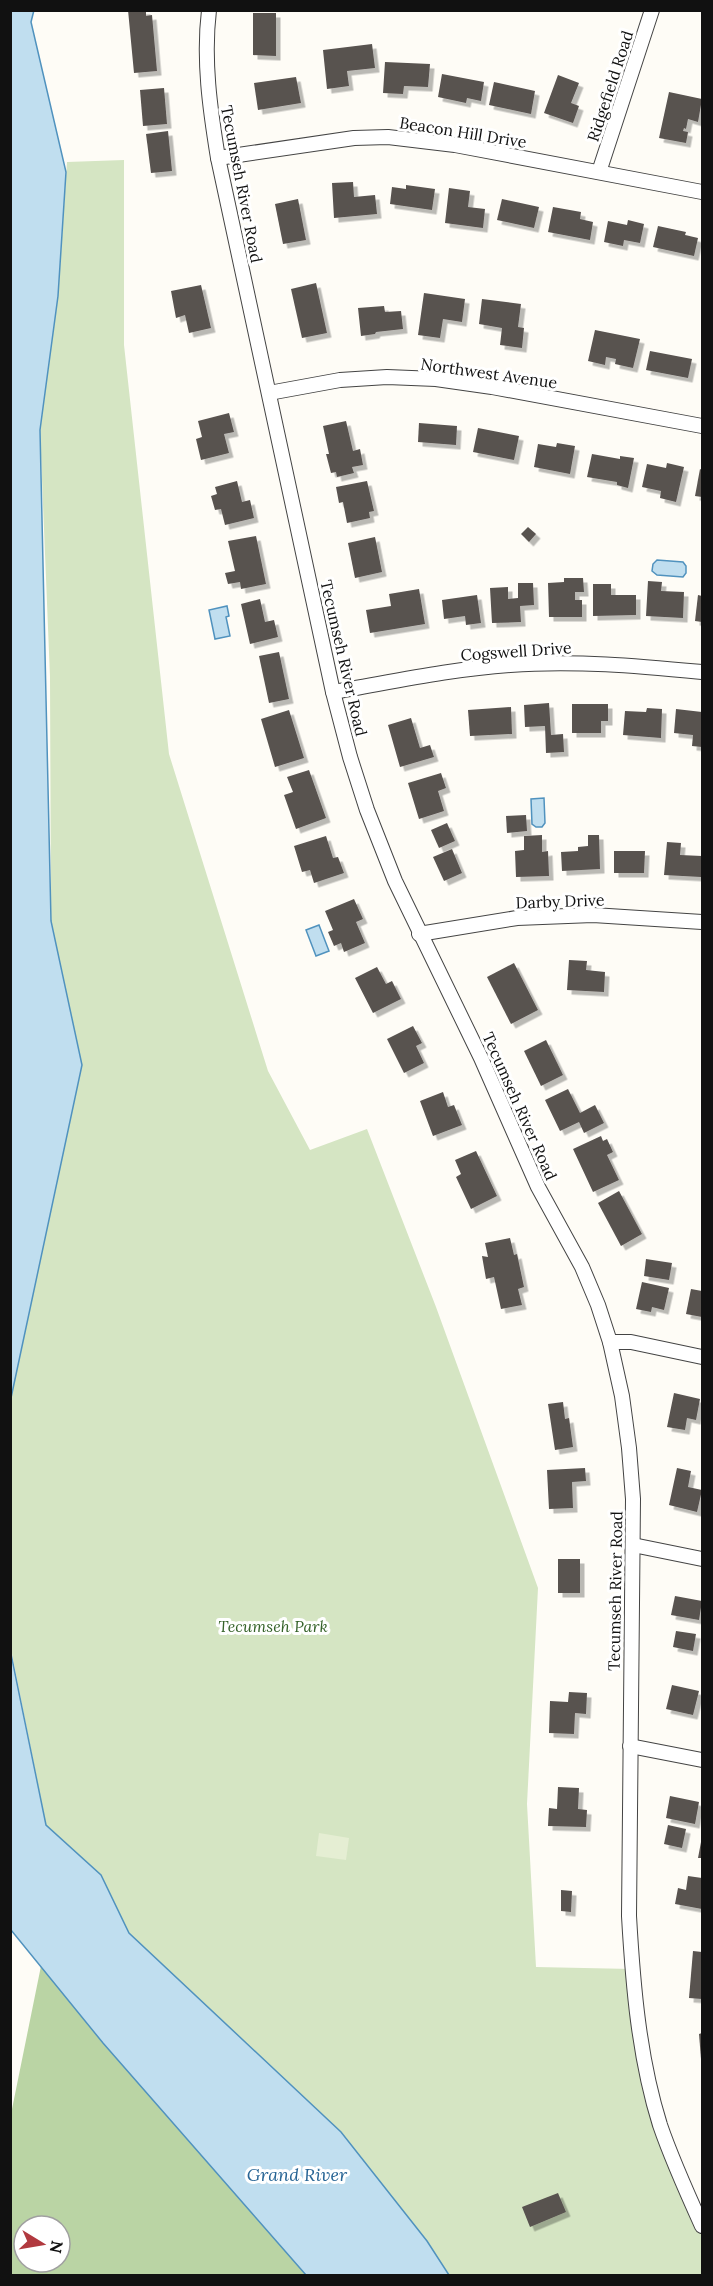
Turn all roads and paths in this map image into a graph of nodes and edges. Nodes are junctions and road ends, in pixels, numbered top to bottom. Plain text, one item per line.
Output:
1 (209, 10) edge
2 (652, 10) edge
3 (218, 158) junction
4 (599, 172) junction
5 (702, 192) edge
6 (269, 393) junction
7 (702, 426) edge
8 (702, 672) edge
9 (333, 692) junction
10 (702, 922) edge
11 (419, 934) junction
12 (610, 1342) junction
13 (702, 1357) edge
14 (633, 1545) junction
15 (702, 1559) edge
16 (630, 1746) junction
17 (702, 1760) edge
18 (702, 2226) edge

1 - 3 street, Tecumseh River Road
2 - 4 street, Ridgefield Road
3 - 4 street, Beacon Hill Drive
3 - 6 street, Tecumseh River Road
4 - 5 street, Beacon Hill Drive
6 - 7 street, Northwest Avenue
6 - 9 street, Tecumseh River Road
8 - 9 street, Cogswell Drive
9 - 11 street, Tecumseh River Road
10 - 11 street, Darby Drive
11 - 12 street, Tecumseh River Road
12 - 13 street
12 - 14 street, Tecumseh River Road
14 - 15 street
14 - 16 street, Tecumseh River Road
16 - 17 street
16 - 18 street, Tecumseh River Road

